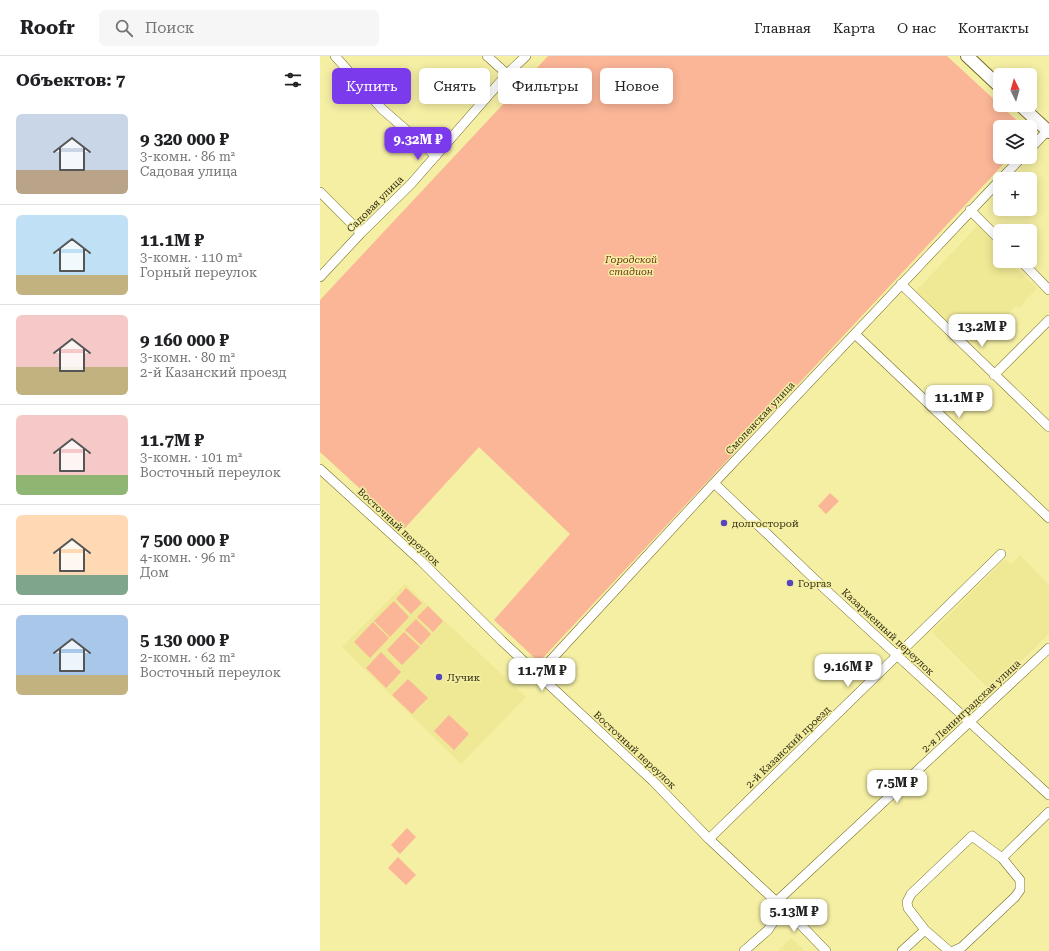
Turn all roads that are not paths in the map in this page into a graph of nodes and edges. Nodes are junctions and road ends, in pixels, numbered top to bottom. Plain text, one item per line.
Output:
1 (335, 56) edge
2 (487, 56) edge
3 (526, 56) edge
4 (967, 56) edge
5 (500, 68) edge
6 (513, 68) edge
7 (993, 80) edge
8 (498, 84) edge
9 (1028, 112) edge
10 (1048, 131) edge
11 (1037, 142) edge
12 (436, 156) junction
13 (1015, 164) edge
14 (1007, 172) edge
15 (993, 186) edge
16 (320, 192) edge
17 (970, 210) junction
18 (360, 233) junction
19 (993, 233) edge
20 (1028, 268) edge
21 (320, 277) edge
22 (901, 284) junction
23 (1049, 290) edge
24 (1049, 320) edge
25 (855, 334) junction
26 (994, 375) junction
27 (1049, 427) edge
28 (320, 469) edge
29 (714, 483) junction
30 (1049, 518) edge
31 (1001, 554) dead end
32 (1049, 648) edge
33 (897, 655) junction
34 (538, 674) junction
35 (970, 722) junction
36 (1049, 794) edge
37 (1049, 812) edge
38 (709, 838) junction
39 (1002, 858) junction
40 (776, 902) junction
41 (926, 930) junction
42 (744, 951) edge
43 (826, 951) edge
44 (902, 951) edge
45 (949, 951) edge
46 (953, 951) edge

1 - 12 street
2 - 5 street
3 - 6 street, Садовая улица
4 - 7 main road
8 - 12 street, Садовая улица
9 - 10 main road
10 - 11 street
12 - 18 street, Садовая улица
13 - 14 street, Смоленская улица
15 - 17 street, Смоленская улица
16 - 18 street
17 - 19 street
17 - 22 street, Смоленская улица
18 - 21 street, Садовая улица
20 - 23 street
22 - 25 street, Смоленская улица
22 - 26 street
24 - 26 street
25 - 29 street, Смоленская улица
25 - 30 street
26 - 27 street
28 - 34 street, Восточный переулок
29 - 33 street, Казарменный переулок
29 - 34 street, Смоленская улица
31 - 33 street, 2-й Казанский проезд
32 - 35 street, 2-я Ленинградская улица
33 - 35 street, Казарменный переулок
33 - 38 street, 2-й Казанский проезд
34 - 38 street, Восточный переулок
35 - 36 street, Казарменный переулок
35 - 40 street, 2-я Ленинградская улица
37 - 39 street
38 - 40 street, Восточный переулок
39 - 41 street
39 - 46 street
40 - 42 street
40 - 43 street, Восточный переулок
41 - 44 street
41 - 45 street

